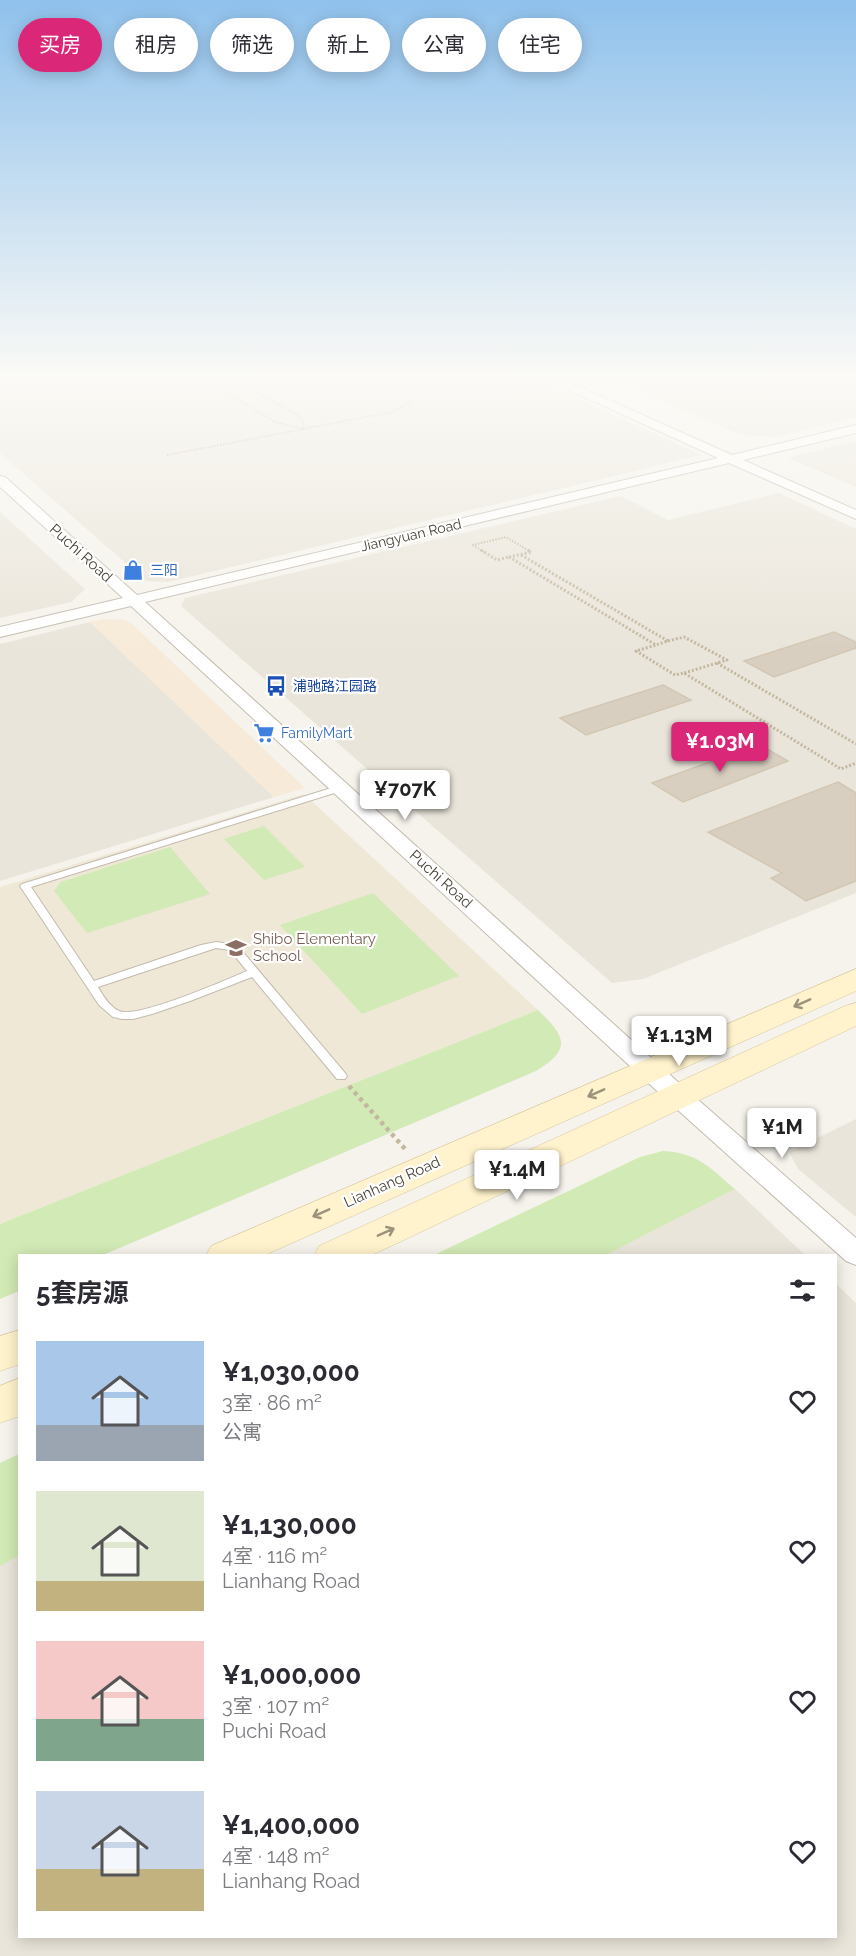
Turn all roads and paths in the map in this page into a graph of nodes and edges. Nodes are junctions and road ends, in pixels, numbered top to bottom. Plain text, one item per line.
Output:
1 (669, 467) edge
2 (761, 467) edge
3 (782, 467) edge
4 (0, 480) edge
5 (835, 491) dead end
6 (856, 515) edge
7 (521, 554) junction
8 (509, 557) junction
9 (134, 600) junction
10 (0, 632) edge
11 (669, 641) junction
12 (656, 645) junction
13 (717, 663) junction
14 (684, 673) junction
15 (856, 744) edge
16 (856, 763) edge
17 (341, 788) junction
18 (254, 972) junction
19 (856, 979) edge
20 (92, 986) junction
21 (856, 1014) edge
22 (650, 1070) junction
23 (341, 1076) joint
24 (679, 1097) junction
25 (423, 1169) junction
26 (230, 1254) edge
27 (337, 1254) edge
28 (856, 1254) edge
29 (18, 1347) edge
30 (0, 1354) edge
31 (18, 1397) edge
32 (0, 1405) edge

1 - 9 street, Jiangyuan Road
2 - 6 street
3 - 5 street
4 - 9 street, Puchi Road
7 - 8 path
7 - 8 path
7 - 11 path
8 - 12 path
9 - 10 street, Jiangyuan Road
9 - 17 street, Puchi Road
11 - 12 path
11 - 13 path
12 - 14 path
13 - 14 path
13 - 15 path
14 - 16 path
17 - 20 lane
17 - 22 street, Puchi Road
18 - 20 lane
18 - 20 lane
18 - 23 lane
19 -> 22 street, Lianhang Road
21 - 24 street
22 - 24 street, Puchi Road
22 -> 25 street, Lianhang Road
23 - 25 path
27 -> 24 street
24 - 28 street, Puchi Road
25 -> 26 street, Lianhang Road
29 - 30 street
31 - 32 street

